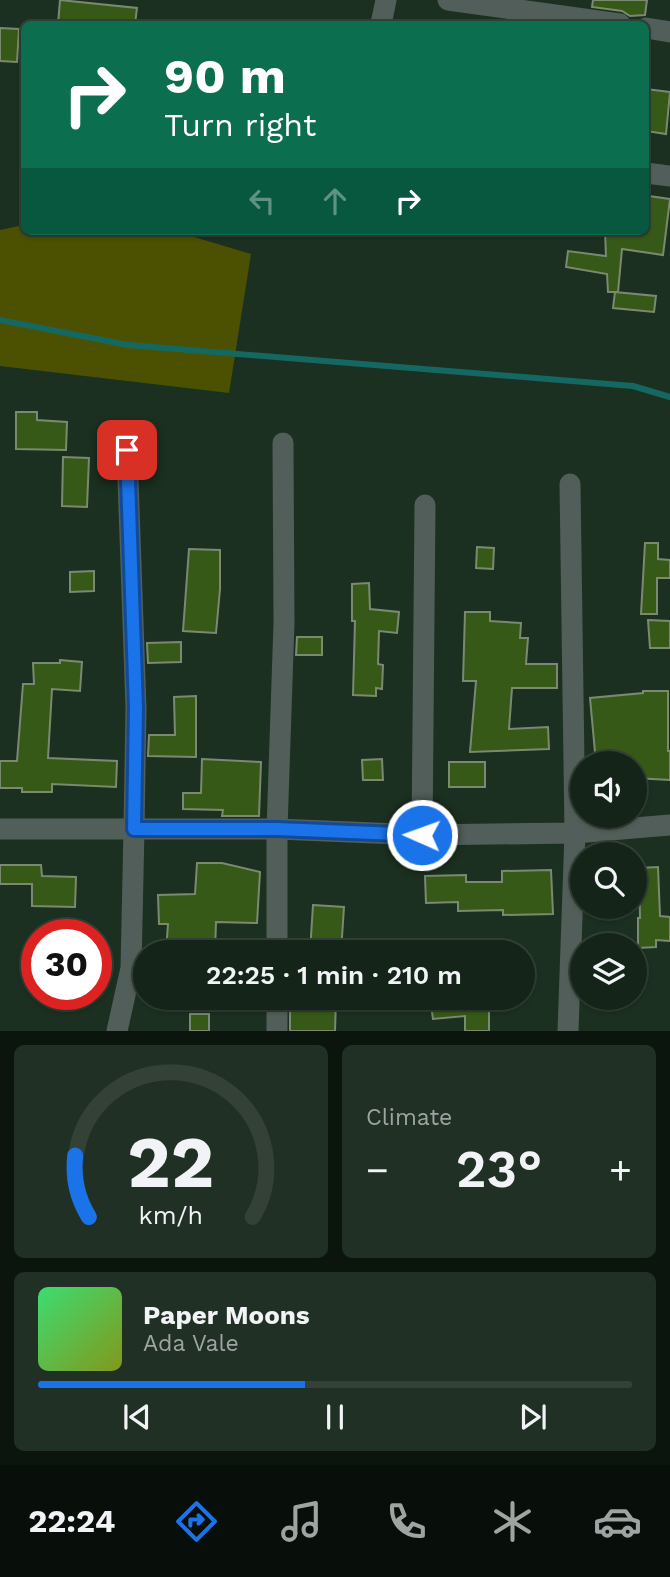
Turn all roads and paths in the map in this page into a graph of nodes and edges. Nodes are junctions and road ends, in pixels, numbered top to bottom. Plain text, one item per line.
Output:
1 (386, 0) edge
2 (449, 0) edge
3 (382, 21) edge
4 (599, 21) edge
5 (649, 28) edge
6 (670, 32) edge
7 (649, 173) edge
8 (670, 176) edge
9 (283, 443) dead end
10 (127, 450) dead end
11 (570, 484) dead end
12 (425, 505) dead end
13 (670, 825) edge
14 (0, 829) edge
15 (134, 829) junction
16 (277, 829) junction
17 (575, 833) junction
18 (422, 835) junction
19 (277, 940) edge
20 (277, 1010) edge
21 (117, 1031) edge
22 (277, 1031) edge
23 (568, 1031) edge

1 - 3 street
2 - 4 street
5 - 6 street
7 - 8 street
9 - 16 street
10 - 15 street
11 - 17 street
12 - 18 street
13 - 17 street
14 - 15 street
15 - 16 street
15 - 21 street
16 - 18 street
16 - 19 street
17 - 18 street
17 - 23 street
20 - 22 street

